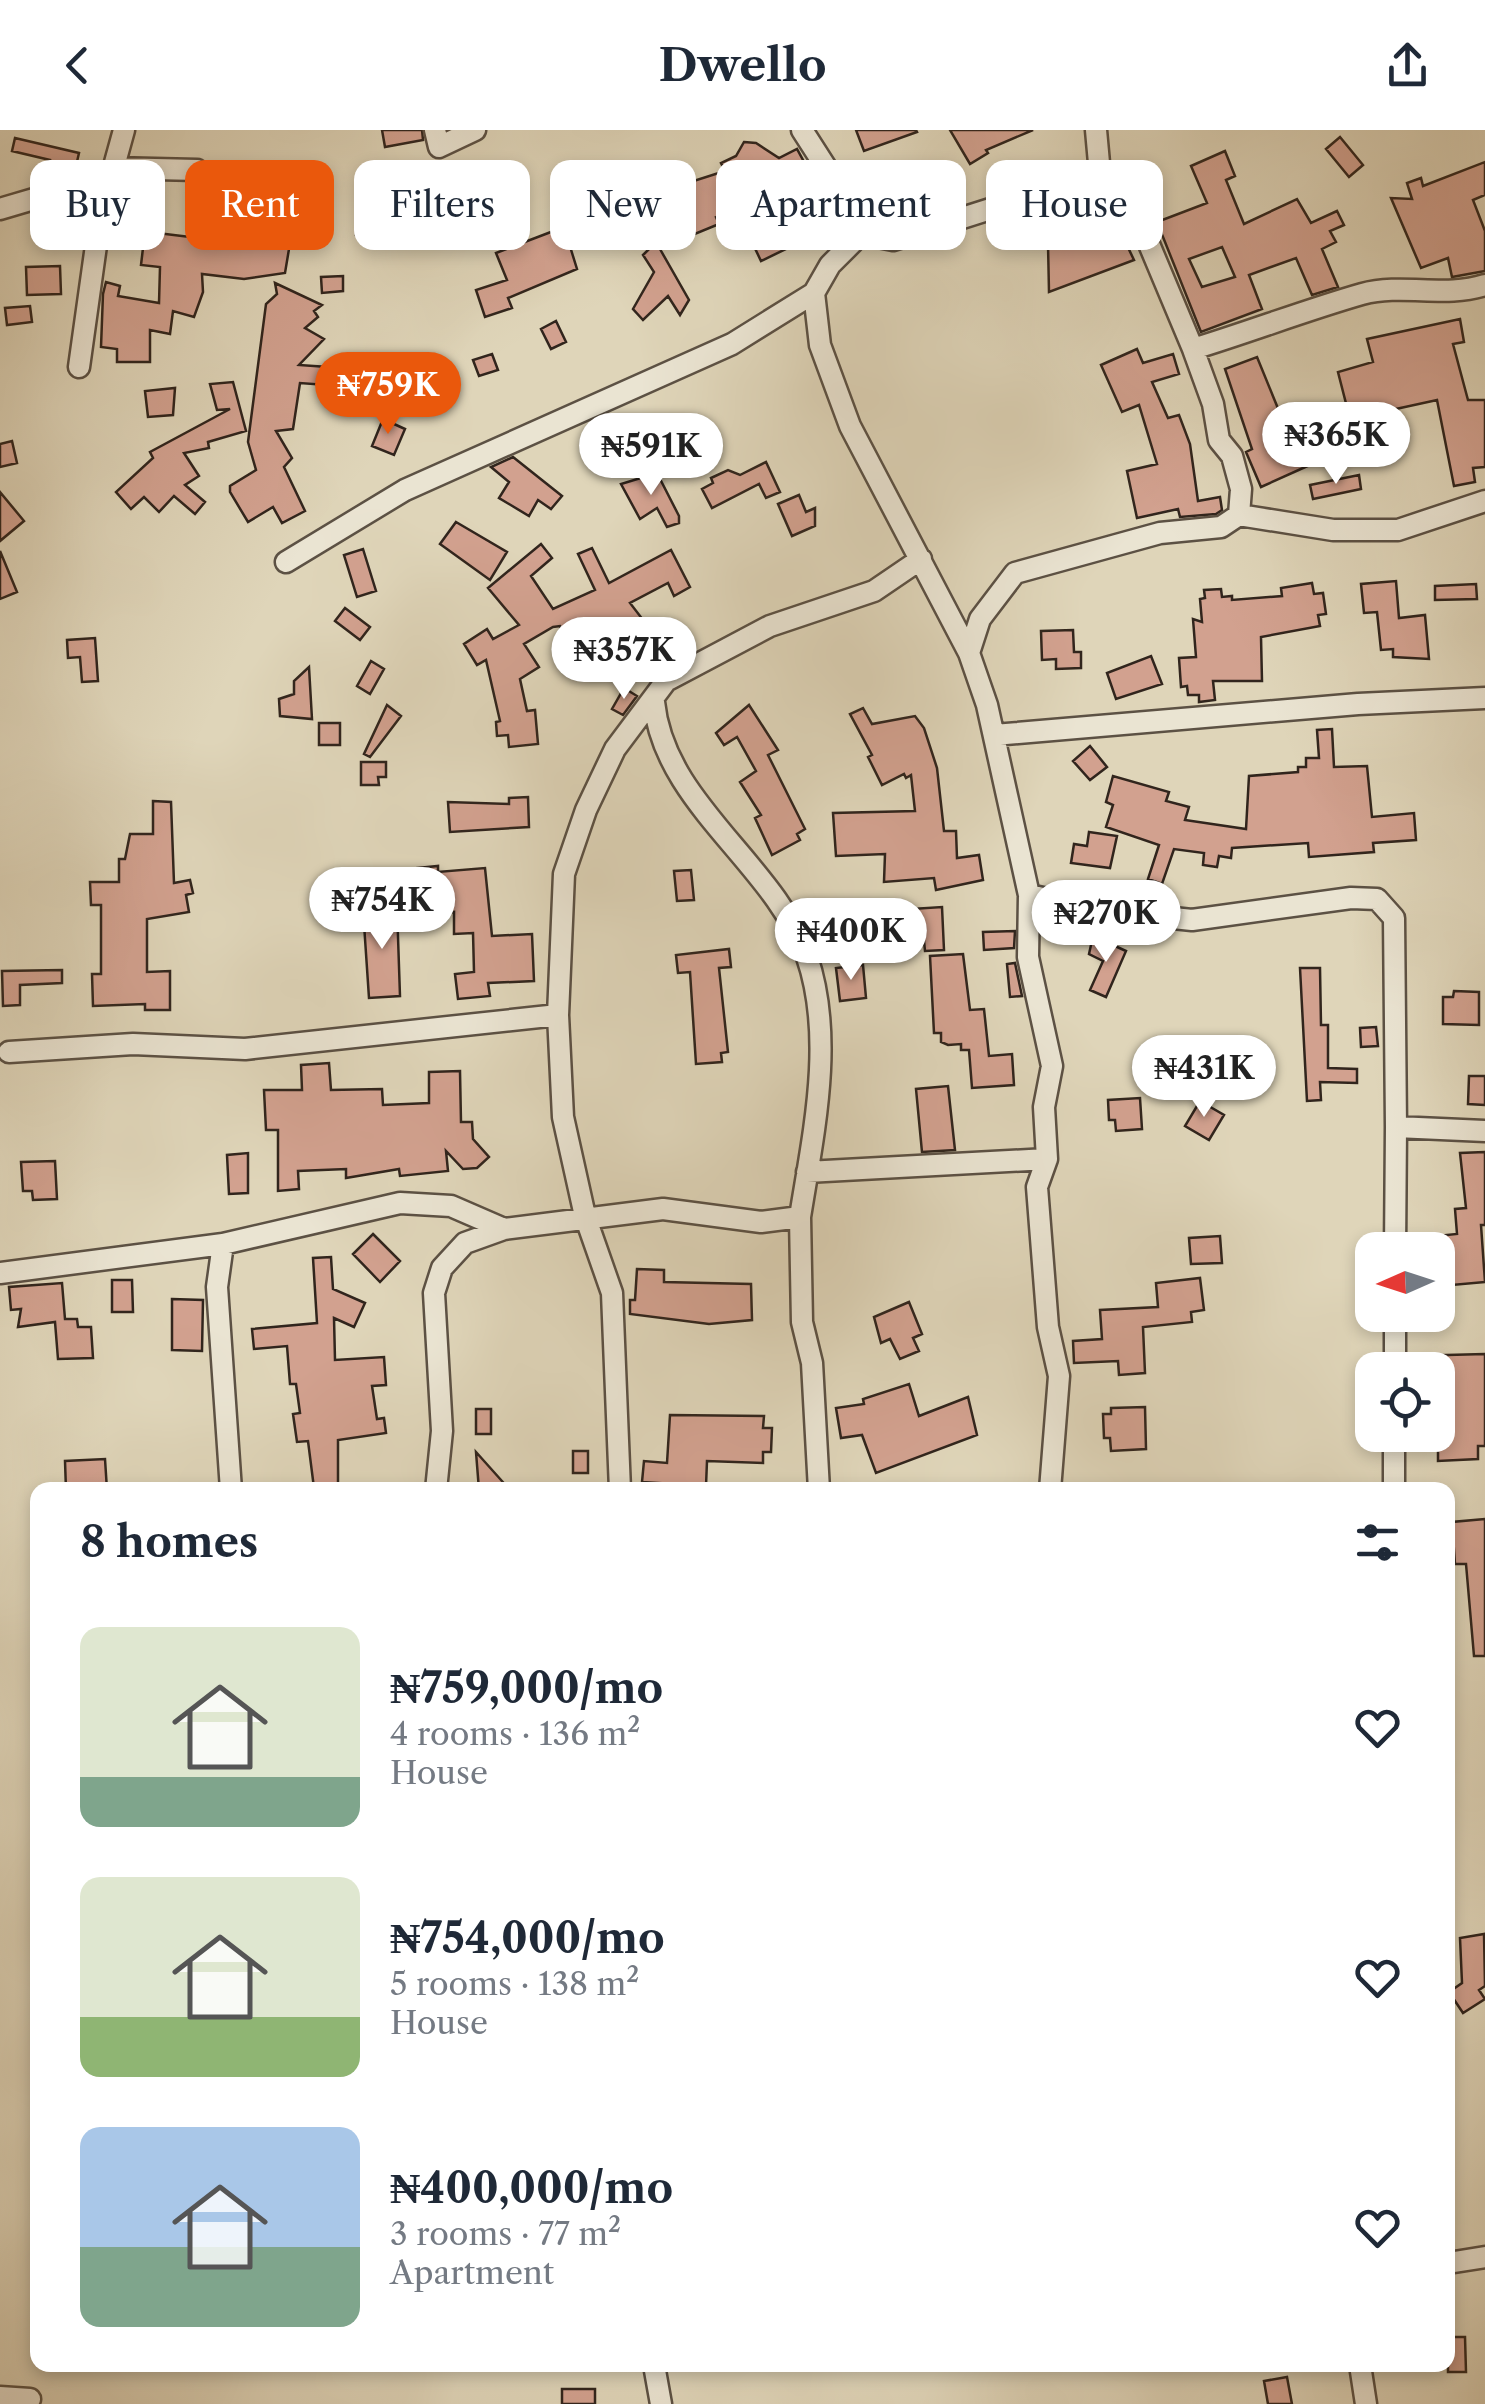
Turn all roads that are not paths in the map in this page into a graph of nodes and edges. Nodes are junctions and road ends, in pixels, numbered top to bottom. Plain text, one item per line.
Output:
1 (124, 130) edge
2 (435, 130) edge
3 (475, 130) edge
4 (802, 130) edge
5 (1096, 130) edge
6 (115, 160) edge
7 (822, 160) edge
8 (1099, 160) edge
9 (30, 200) edge
10 (0, 209) edge
11 (98, 250) edge
12 (843, 250) edge
13 (1153, 250) edge
14 (1485, 285) edge
15 (814, 293) junction
16 (1193, 350) junction
17 (79, 367) dead end
18 (1485, 501) edge
19 (1240, 516) junction
20 (922, 559) junction
21 (286, 562) dead end
22 (980, 619) junction
23 (953, 622) junction
24 (969, 653) junction
25 (1485, 698) edge
26 (654, 702) junction
27 (994, 735) junction
28 (1030, 895) junction
29 (558, 1015) junction
30 (9, 1052) dead end
31 (1396, 1127) junction
32 (1485, 1131) edge
33 (1047, 1159) junction
34 (808, 1172) junction
35 (586, 1216) junction
36 (800, 1217) junction
37 (504, 1229) junction
38 (1395, 1232) edge
39 (223, 1244) junction
40 (0, 1272) edge
41 (1394, 1452) edge
42 (230, 1482) edge
43 (437, 1482) edge
44 (620, 1482) edge
45 (819, 1482) edge
46 (1051, 1482) edge
47 (1394, 1482) edge
48 (1485, 2257) edge
49 (1455, 2262) edge
50 (655, 2372) edge
51 (1361, 2372) edge
52 (0, 2397) edge
53 (30, 2399) dead end
54 (661, 2404) edge
55 (1366, 2404) edge

1 - 6 street
2 - 3 street
4 - 7 street
5 - 8 street
9 - 10 street
11 - 17 street
12 - 15 street
13 - 16 street
14 - 16 street
15 - 20 street
15 - 21 street
16 - 19 street
18 - 19 street
19 - 22 street
20 - 23 street
20 - 26 street
22 - 23 street
22 - 24 street
23 - 24 street
24 - 27 street
25 - 27 street
26 - 29 street
26 - 34 street
27 - 28 street
28 - 31 street
28 - 33 street
29 - 30 street
29 - 35 street
31 - 32 street
31 - 38 street
33 - 34 street
33 - 46 street
34 - 36 street
35 - 36 street
35 - 37 street
35 - 44 street
36 - 45 street
37 - 39 street
37 - 43 street
39 - 40 street
39 - 42 street
41 - 47 street
48 - 49 street
50 - 54 street
51 - 55 street
52 - 53 street

